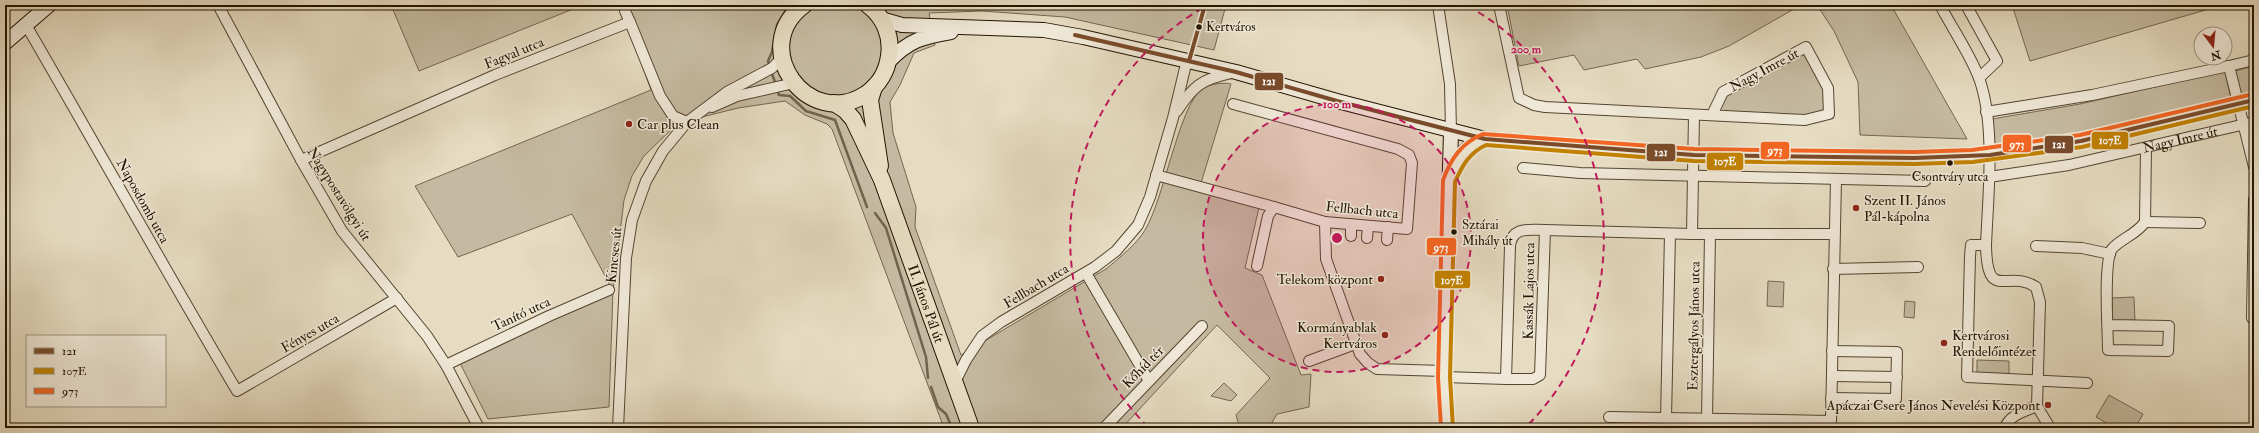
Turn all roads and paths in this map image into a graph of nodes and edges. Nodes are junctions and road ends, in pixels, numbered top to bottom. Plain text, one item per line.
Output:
1 (49, 5) edge
2 (218, 5) edge
3 (868, 5) edge
4 (1438, 5) edge
5 (1499, 5) edge
6 (1940, 5) edge
7 (1966, 5) edge
8 (798, 8) edge
9 (625, 11) dead end
10 (882, 20) junction
11 (630, 22) junction
12 (26, 25) junction
13 (969, 28) junction
14 (5, 43) edge
15 (781, 51) junction
16 (1186, 60) junction
17 (2254, 60) edge
18 (888, 62) junction
19 (2233, 65) edge
20 (2229, 66) joint
21 (1236, 72) junction
22 (1979, 78) junction
23 (794, 83) junction
24 (874, 87) junction
25 (2254, 100) edge
26 (834, 103) junction
27 (1233, 104) dead end
28 (2239, 104) junction
29 (705, 110) junction
30 (1986, 112) junction
31 (1694, 115) junction
32 (1712, 115) junction
33 (1173, 118) junction
34 (687, 122) junction
35 (2254, 122) edge
36 (2243, 124) junction
37 (1451, 132) junction
38 (1485, 139) junction
39 (2146, 148) junction
40 (1694, 155) junction
41 (1990, 155) junction
42 (301, 160) junction
43 (2254, 167) edge
44 (1523, 168) dead end
45 (1156, 175) junction
46 (1693, 176) junction
47 (1989, 177) junction
48 (882, 180) junction
49 (1836, 180) junction
50 (1450, 181) junction
51 (1925, 181) dead end
52 (2254, 199) edge
53 (1274, 207) junction
54 (1325, 222) junction
55 (2145, 222) junction
56 (2200, 223) dead end
57 (1351, 224) junction
58 (1368, 226) junction
59 (1388, 227) junction
60 (1544, 230) junction
61 (1670, 234) junction
62 (1692, 234) junction
63 (1710, 234) junction
64 (1834, 234) junction
65 (1350, 236) dead end
66 (1367, 238) dead end
67 (1387, 240) dead end
68 (1986, 245) junction
69 (2036, 246) dead end
70 (2253, 252) edge
71 (2110, 254) junction
72 (1257, 266) dead end
73 (1918, 267) dead end
74 (1834, 269) junction
75 (1086, 273) junction
76 (609, 290) dead end
77 (397, 298) junction
78 (2254, 318) edge
79 (2108, 325) junction
80 (1202, 326) dead end
81 (1355, 344) junction
82 (1832, 351) junction
83 (1309, 361) dead end
84 (446, 365) junction
85 (1444, 374) junction
86 (1832, 376) junction
87 (1897, 377) junction
88 (1506, 379) junction
89 (2038, 380) junction
90 (1149, 381) junction
91 (955, 382) junction
92 (2087, 382) dead end
93 (237, 391) joint
94 (1831, 398) junction
95 (2037, 406) junction
96 (1609, 417) dead end
97 (1666, 418) junction
98 (1707, 419) junction
99 (479, 428) edge
100 (618, 428) edge
101 (971, 428) edge
102 (1104, 428) edge
103 (1447, 428) edge
104 (2005, 428) edge
105 (2050, 428) edge

1 - 12 street
2 - 42 street, Nagypostavölgyi út
3 - 10 main road
4 - 37 street
5 - 31 street, Nagy Imre út
6 - 22 street
7 - 22 street
8 - 15 main road
9 - 11 street
10 - 13 street
10 - 18 main road
11 - 34 street
11 - 42 street, Fagyal utca
12 - 14 street
12 - 93 street, Naposdomb utca
13 - 16 street
13 - 18 street
15 - 23 main road
15 - 29 street
16 - 21 street
16 - 33 street, Fellbach utca
17 - 19 street
18 - 24 main road
20 - 28 street
20 - 30 street
21 - 33 street
21 - 37 street
22 - 30 street
23 - 26 main road
23 - 29 street
24 - 26 main road
24 - 48 main road
25 - 28 street, Nagy Imre út
26 - 48 main road
27 - 59 street, Fellbach utca
28 - 36 street
28 - 41 street, Nagy Imre út
29 - 34 street, Kincses út
30 - 41 street
31 - 32 street, Nagy Imre út
31 - 40 street
32 - 32 street, Nagy Imre út
33 - 45 street, Fellbach utca
34 - 100 street, Kincses út
35 - 36 street, Nagy Imre út
36 - 39 street, Nagy Imre út
36 - 43 street
37 - 38 street, Nagy Imre út
37 - 50 street
38 - 40 street, Nagy Imre út
38 - 50 street
39 - 47 street, Nagy Imre út
39 - 55 street
40 - 41 street, Nagy Imre út
40 - 46 street
41 - 47 street
42 - 77 street, Nagypostavölgyi út
44 - 46 street
45 - 53 street, Fellbach utca
45 - 75 street, Fellbach utca
46 - 49 street
46 - 62 street
47 - 68 street
48 - 91 main road, II. János Pál út
49 - 51 street
49 - 64 street
50 - 85 street
52 - 70 street
53 - 54 street, Fellbach utca
53 - 72 street
54 - 57 street, Fellbach utca
54 - 81 street, Kassák Lajos utca
55 - 56 street
55 - 71 street
57 - 58 street, Fellbach utca
57 - 65 street
58 - 59 street, Fellbach utca
58 - 66 street
59 - 67 street
60 - 61 street
60 - 88 street, Kassák Lajos utca
60 - 88 street, Kassák Lajos utca
61 - 62 street
61 - 97 street, Esztergályos János utca
62 - 63 street
63 - 64 street
63 - 98 street, Esztergályos János utca
64 - 74 street
68 - 89 street
68 - 89 street
69 - 71 street
70 - 78 street
71 - 79 street
73 - 74 street
74 - 82 street
75 - 90 street
75 - 91 street, Fellbach utca
76 - 84 street, Tanító utca
77 - 84 street, Nagypostavölgyi út
77 - 93 street, Fényes utca
79 - 79 street
80 - 90 street, Kőhíd tér
81 - 83 street
81 - 85 street, Kassák Lajos utca
82 - 86 street
82 - 87 street
84 - 99 street, Nagypostavölgyi út
85 - 88 street, Kassák Lajos utca
85 - 103 street
86 - 87 street
86 - 94 street
87 - 94 street
89 - 92 street
89 - 95 street
90 - 102 street, Kőhíd tér
91 - 101 main road, II. János Pál út
94 - 98 street
95 - 104 street
95 - 105 street
96 - 97 street
97 - 98 street

